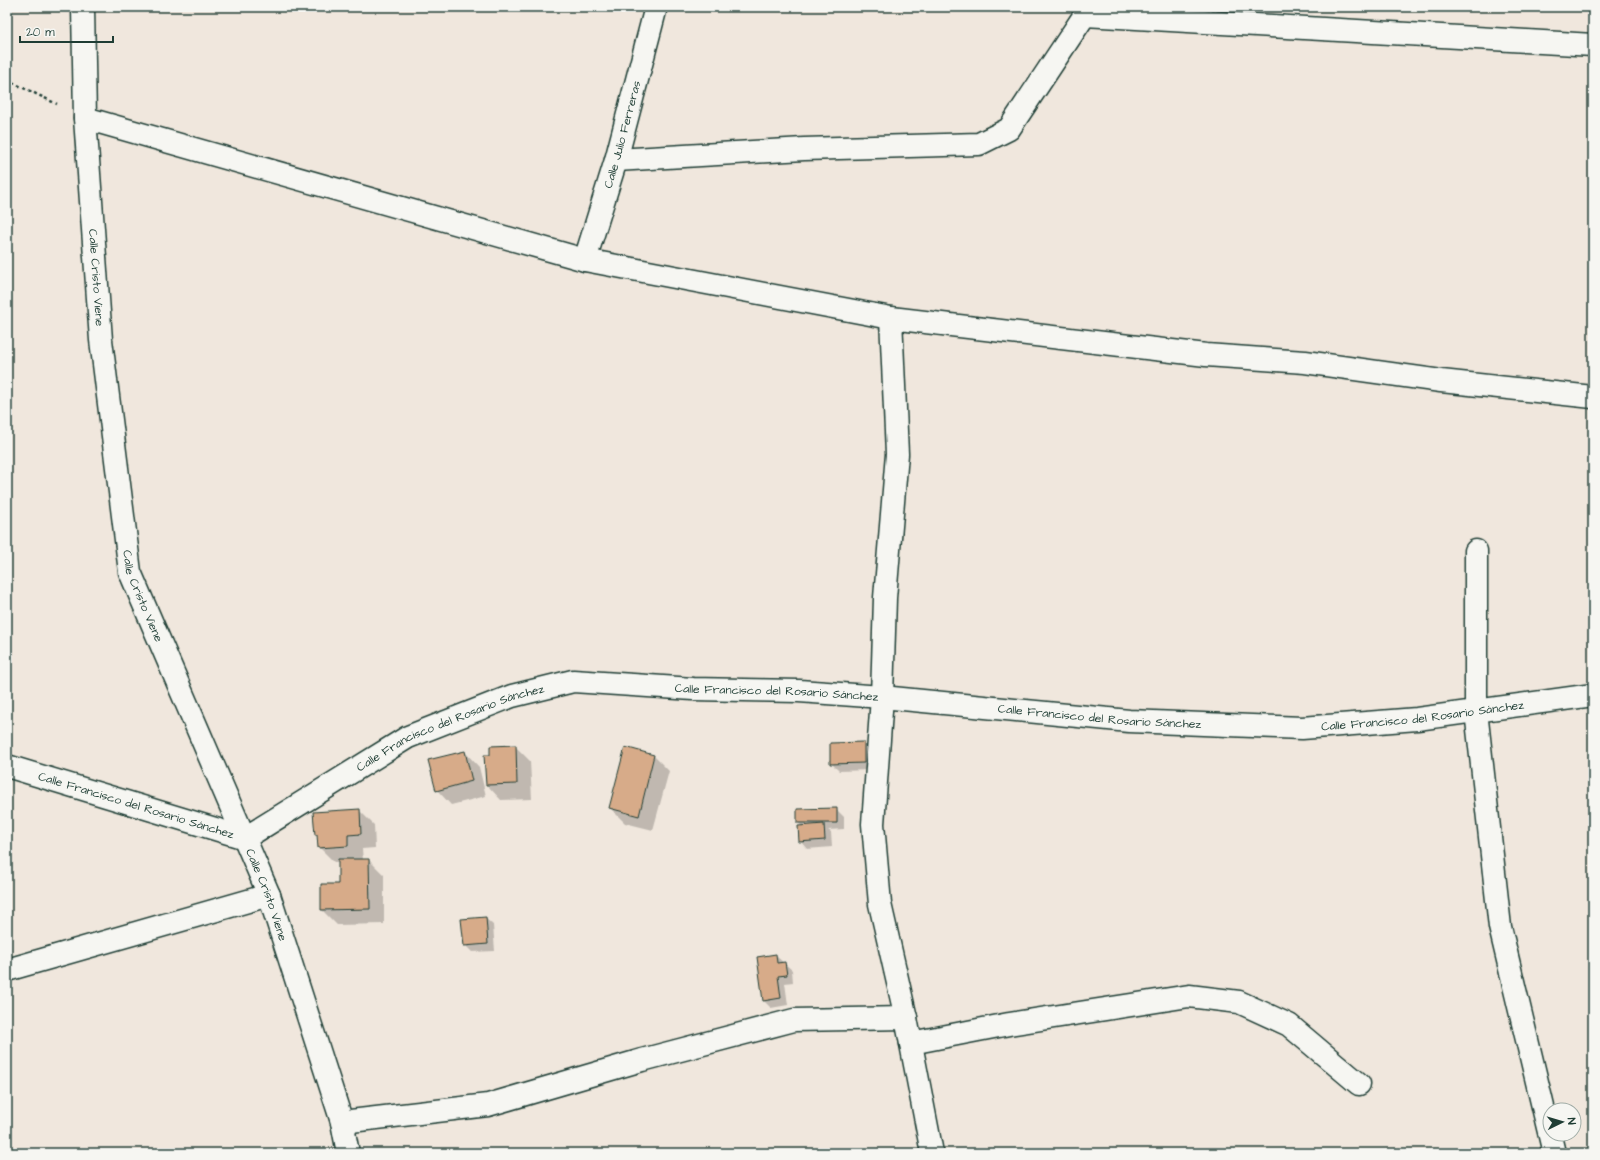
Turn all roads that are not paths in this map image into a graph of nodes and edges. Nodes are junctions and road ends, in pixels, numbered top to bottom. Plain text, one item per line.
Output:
1 (83, 7) edge
2 (656, 7) edge
3 (1087, 11) edge
4 (1593, 45) edge
5 (85, 118) junction
6 (616, 160) junction
7 (585, 260) junction
8 (891, 318) junction
9 (1593, 396) edge
10 (1476, 551) dead end
11 (1593, 695) edge
12 (882, 697) junction
13 (1476, 711) junction
14 (7, 766) edge
15 (244, 838) junction
16 (269, 895) junction
17 (7, 970) edge
18 (906, 1018) junction
19 (911, 1043) junction
20 (1359, 1084) dead end
21 (342, 1122) junction
22 (348, 1153) edge
23 (932, 1153) edge
24 (1554, 1153) edge

1 - 5 street, Calle Cristo Viene
2 - 6 street, Calle Julio Ferreras
3 - 4 street
3 - 6 street
5 - 7 street
5 - 15 street, Calle Cristo Viene
6 - 7 street, Calle Julio Ferreras
7 - 8 street
8 - 9 street
8 - 12 street
10 - 13 street
11 - 13 street, Calle Francisco del Rosario Sánchez
12 - 13 street, Calle Francisco del Rosario Sánchez
12 - 15 street, Calle Francisco del Rosario Sánchez
12 - 18 street
13 - 24 street
14 - 15 street, Calle Francisco del Rosario Sánchez
15 - 16 street, Calle Cristo Viene
16 - 17 street
16 - 21 street, Calle Cristo Viene
18 - 19 street
18 - 21 street
19 - 20 street
19 - 23 street
21 - 22 street, Calle Cristo Viene

